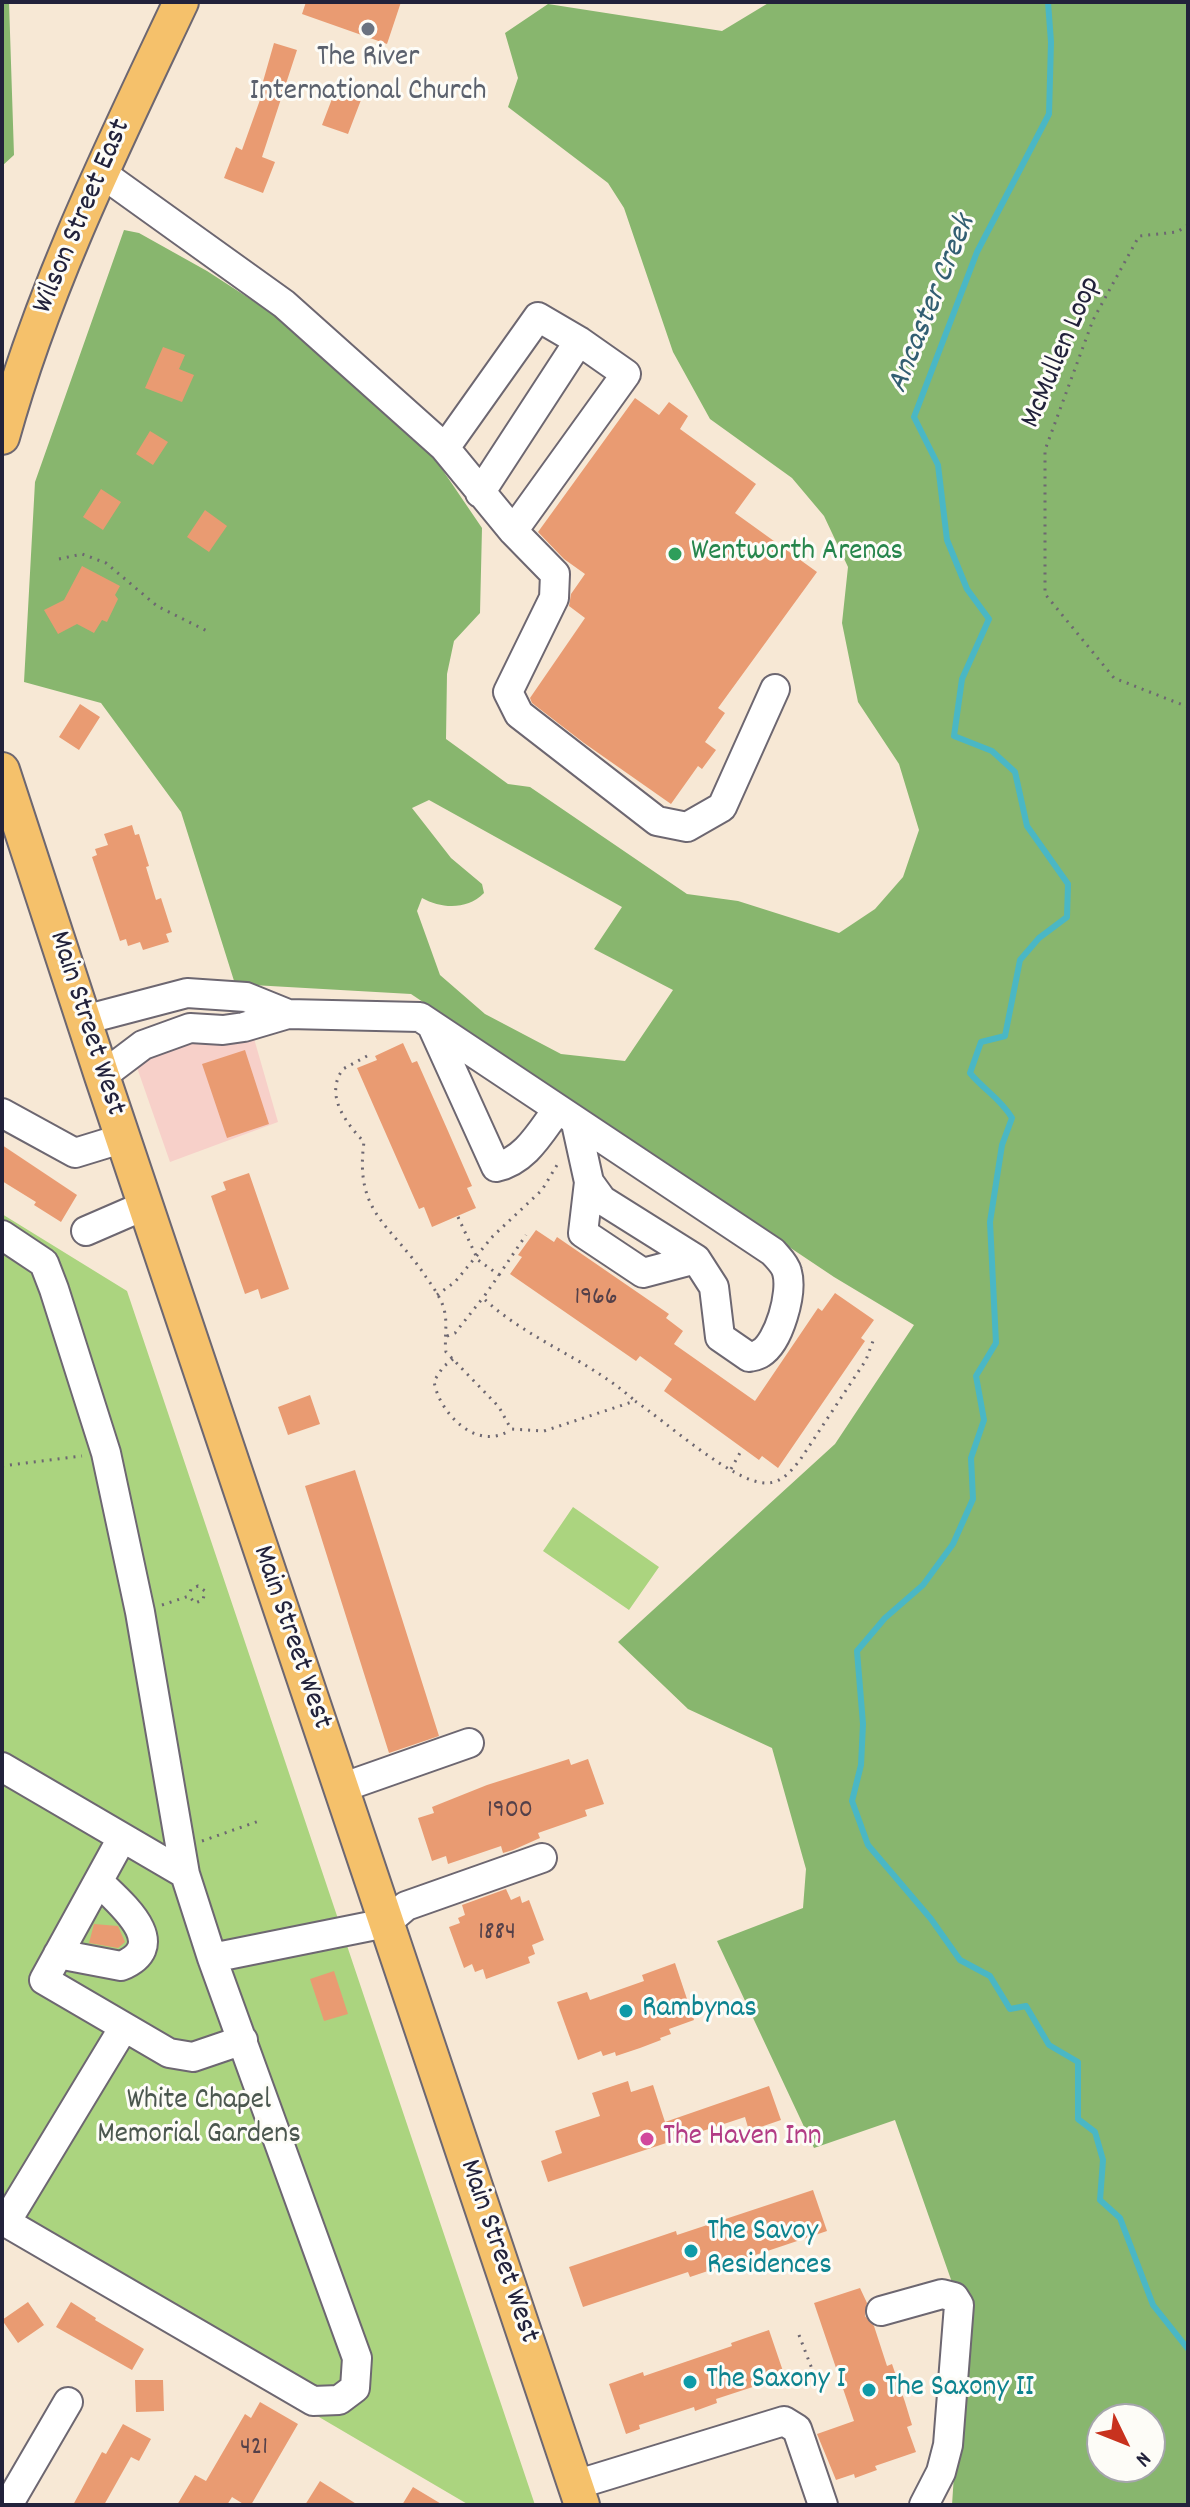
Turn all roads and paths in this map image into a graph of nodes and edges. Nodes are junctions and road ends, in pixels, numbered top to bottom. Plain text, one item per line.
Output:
1 (181, 2) edge
2 (100, 172) junction
3 (1188, 225) edge
4 (579, 341) junction
5 (2, 437) edge
6 (444, 447) junction
7 (480, 493) junction
8 (513, 531) junction
9 (59, 559) dead end
10 (207, 631) dead end
11 (775, 689) dead end
12 (1188, 707) edge
13 (2, 770) edge
14 (11, 832) edge
15 (288, 1014) junction
16 (84, 1020) junction
17 (431, 1025) junction
18 (367, 1056) dead end
19 (102, 1076) junction
20 (465, 1099) junction
21 (2, 1113) edge
22 (566, 1116) junction
23 (124, 1138) junction
24 (501, 1150) dead end
25 (589, 1182) junction
26 (146, 1205) junction
27 (458, 1217) dead end
28 (86, 1231) dead end
29 (2, 1235) edge
30 (526, 1235) dead end
31 (476, 1256) junction
32 (696, 1259) junction
33 (499, 1275) junction
34 (789, 1282) junction
35 (437, 1295) junction
36 (483, 1298) junction
37 (447, 1336) junction
38 (873, 1341) dead end
39 (749, 1346) dead end
40 (453, 1359) junction
41 (635, 1401) junction
42 (511, 1429) junction
43 (741, 1451) dead end
44 (106, 1453) junction
45 (2, 1466) edge
46 (731, 1469) junction
47 (189, 1596) junction
48 (140, 1612) junction
49 (469, 1743) dead end
50 (2, 1767) edge
51 (341, 1788) junction
52 (259, 1821) dead end
53 (122, 1838) junction
54 (542, 1858) dead end
55 (183, 1861) junction
56 (99, 1882) junction
57 (386, 1923) junction
58 (58, 1954) junction
59 (212, 1958) junction
60 (124, 2027) junction
61 (243, 2040) junction
62 (4, 2221) edge
63 (881, 2311) dead end
64 (799, 2335) dead end
65 (812, 2369) dead end
66 (68, 2402) dead end
67 (579, 2495) edge
68 (8, 2505) edge
69 (823, 2505) edge
70 (924, 2505) edge

1 - 2 main road, Wilson Street East
2 - 5 main road, Wilson Street East
2 - 6 street
3 - 12 path, McMullen Loop
4 - 6 street
4 - 7 street
4 - 8 street
6 - 7 street
7 - 8 street
8 - 11 street
9 - 10 path
13 - 14 main road, Main Street West
14 - 16 main road, Main Street West
15 - 16 street
15 - 17 street
15 - 19 street
16 - 19 main road, Main Street West
17 - 20 street
17 - 22 street
18 - 35 path
19 - 23 main road, Main Street West
20 - 22 street
20 - 24 street
21 - 23 street
22 - 25 street
22 - 31 path
22 - 34 street
23 - 26 main road, Main Street West
25 - 32 street
25 - 32 street
26 - 28 street
26 - 51 main road, Main Street West
27 - 31 path
29 - 44 street
30 - 33 path
31 - 33 path
31 - 35 path
32 - 34 street
33 - 36 path
34 - 39 street
35 - 37 path
36 - 37 path
36 - 41 path
37 - 40 path
38 - 46 path
40 - 42 path
40 - 42 path
41 - 42 path
41 - 46 path
43 - 46 path
44 - 45 path
44 - 48 street
47 - 47 path
47 - 48 path
48 - 55 street
49 - 51 street
50 - 53 street
51 - 57 main road, Main Street West
52 - 55 path
53 - 55 street
53 - 56 street
54 - 57 street
55 - 59 street
56 - 58 street
56 - 58 street
57 - 59 street
57 - 67 main road, Main Street West
58 - 60 street
59 - 61 street
60 - 61 street
60 - 62 street
61 - 62 street
63 - 70 street
64 - 65 path
66 - 68 street
67 - 69 street

